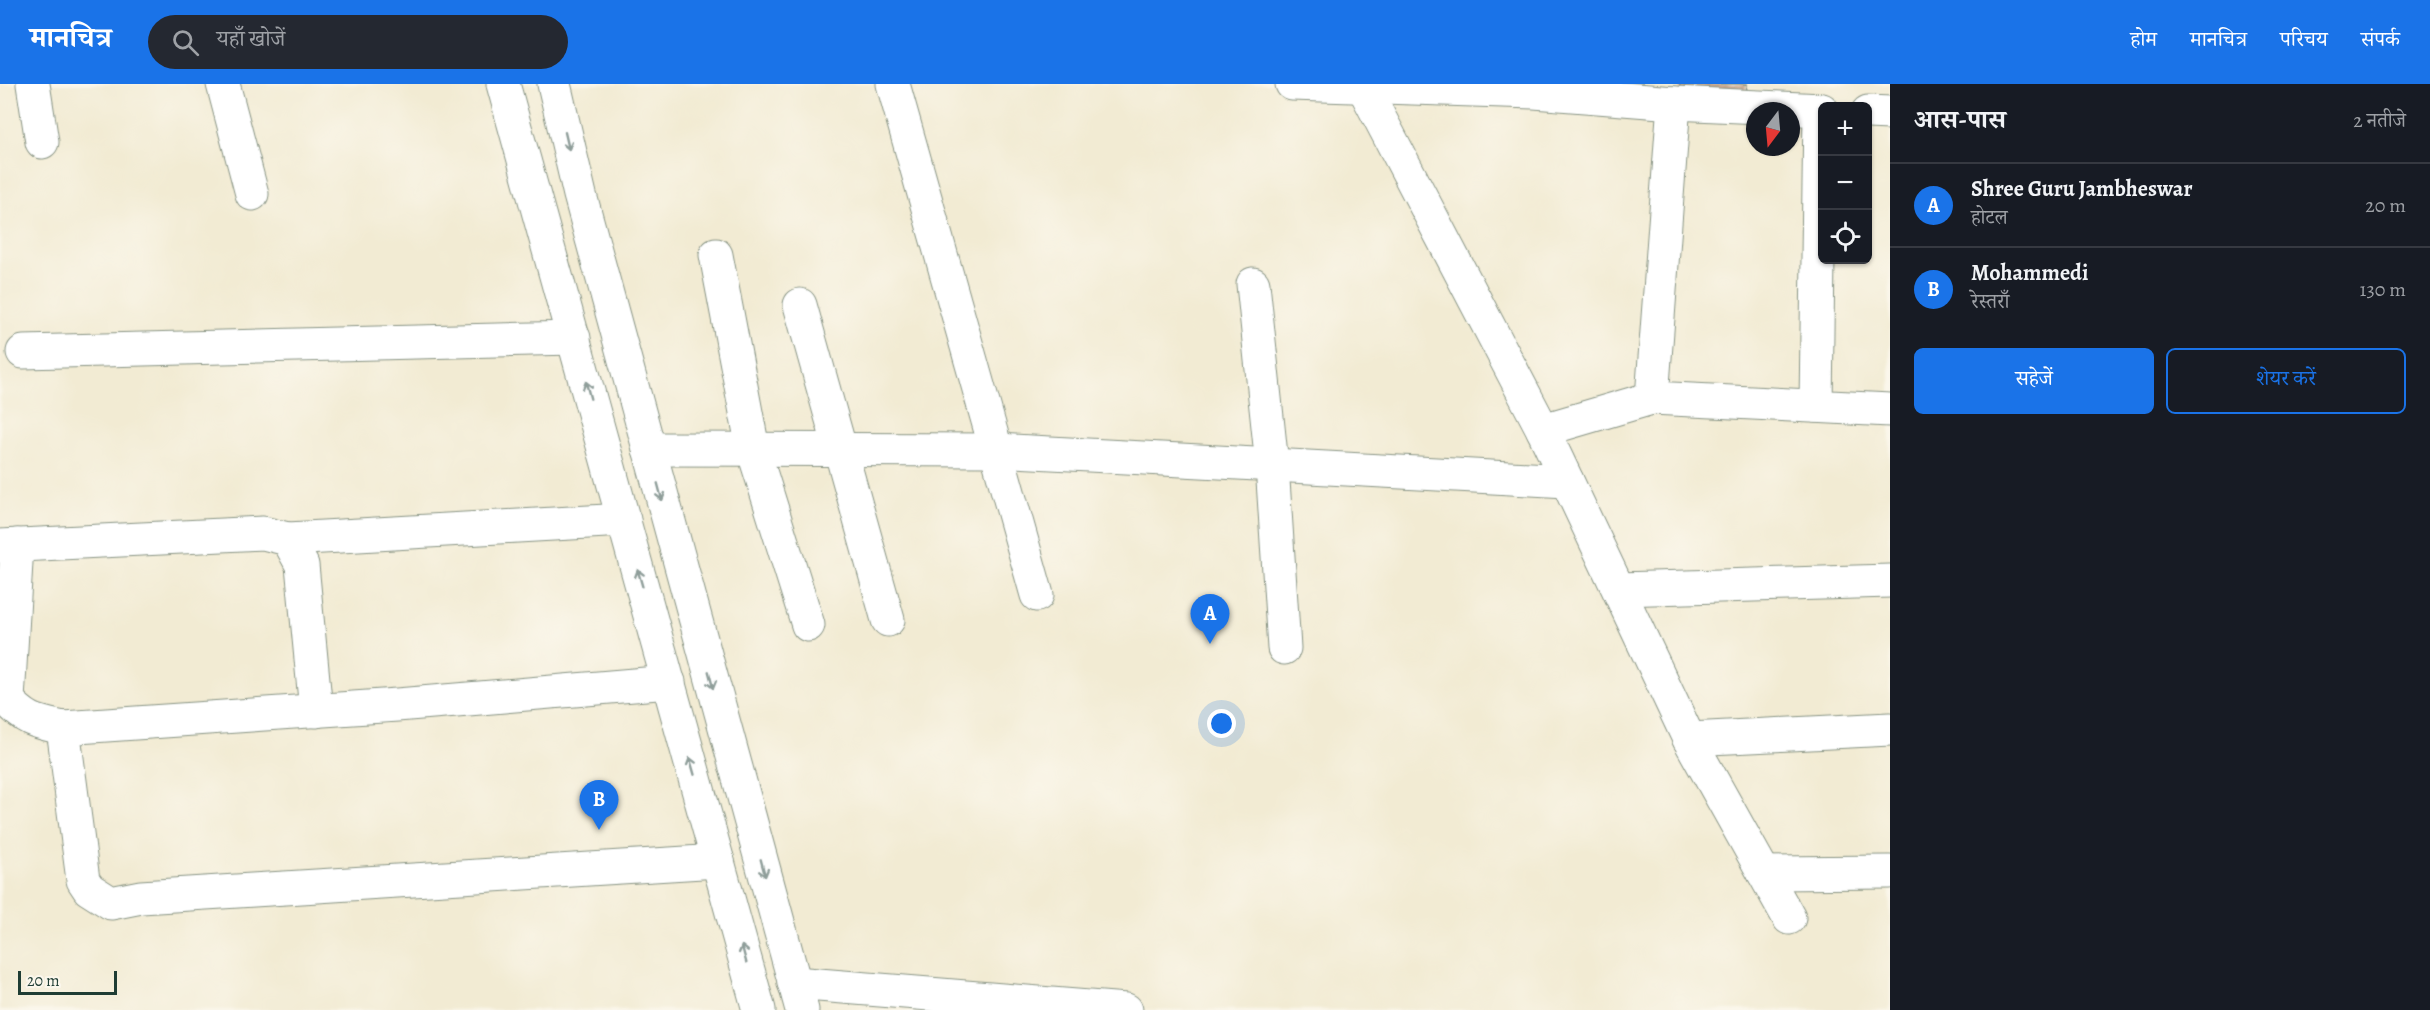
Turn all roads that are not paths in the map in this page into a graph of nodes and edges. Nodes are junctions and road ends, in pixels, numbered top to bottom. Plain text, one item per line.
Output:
1 (33, 84) edge
2 (223, 84) edge
3 (503, 84) edge
4 (554, 84) edge
5 (893, 84) edge
6 (1292, 84) edge
7 (1364, 88) junction
8 (1534, 88) edge
9 (1674, 103) junction
10 (1818, 110) edge
11 (1872, 112) edge
12 (1890, 113) edge
13 (42, 142) dead end
14 (1820, 156) edge
15 (252, 194) dead end
16 (716, 255) dead end
17 (1253, 284) dead end
18 (800, 305) dead end
19 (574, 338) junction
20 (23, 352) dead end
21 (1652, 398) junction
22 (1816, 406) junction
23 (1890, 410) edge
24 (1543, 430) junction
25 (648, 449) junction
26 (753, 449) junction
27 (842, 449) junction
28 (997, 450) junction
29 (1272, 465) junction
30 (1567, 481) junction
31 (624, 520) junction
32 (288, 539) junction
33 (8, 546) edge
34 (1890, 582) edge
35 (1619, 589) junction
36 (1037, 595) dead end
37 (888, 620) dead end
38 (808, 625) dead end
39 (1284, 648) dead end
40 (669, 682) junction
41 (316, 711) junction
42 (63, 728) junction
43 (1890, 729) edge
44 (1689, 739) junction
45 (718, 861) junction
46 (1890, 872) edge
47 (1764, 873) junction
48 (1789, 918) dead end
49 (798, 996) edge
50 (759, 1010) edge
51 (1126, 1010) edge

1 - 13 street
2 - 15 street
3 - 19 street
4 -> 25 street
5 - 28 street
6 - 7 street
7 - 8 street
7 - 24 street
8 - 9 street
9 - 10 street
9 - 21 street
11 - 12 street
14 - 22 street
16 - 26 street
17 - 29 street
18 - 27 street
19 - 20 street
31 -> 19 street
21 - 22 street
21 - 24 street
22 - 23 street
24 - 30 street
25 - 26 street
25 -> 49 street
26 - 27 street
26 - 38 street
27 - 28 street
27 - 37 street
28 - 29 street
28 - 36 street
29 - 30 street
29 - 39 street
30 - 35 street
31 - 32 street
40 -> 31 street
32 - 33 street
32 - 41 street
33 - 42 street
34 - 35 street
35 - 44 street
40 - 41 street
45 -> 40 street
41 - 42 street
42 - 45 street
43 - 44 street
44 - 47 street
50 -> 45 street
46 - 47 street
47 - 48 street
49 - 51 street

